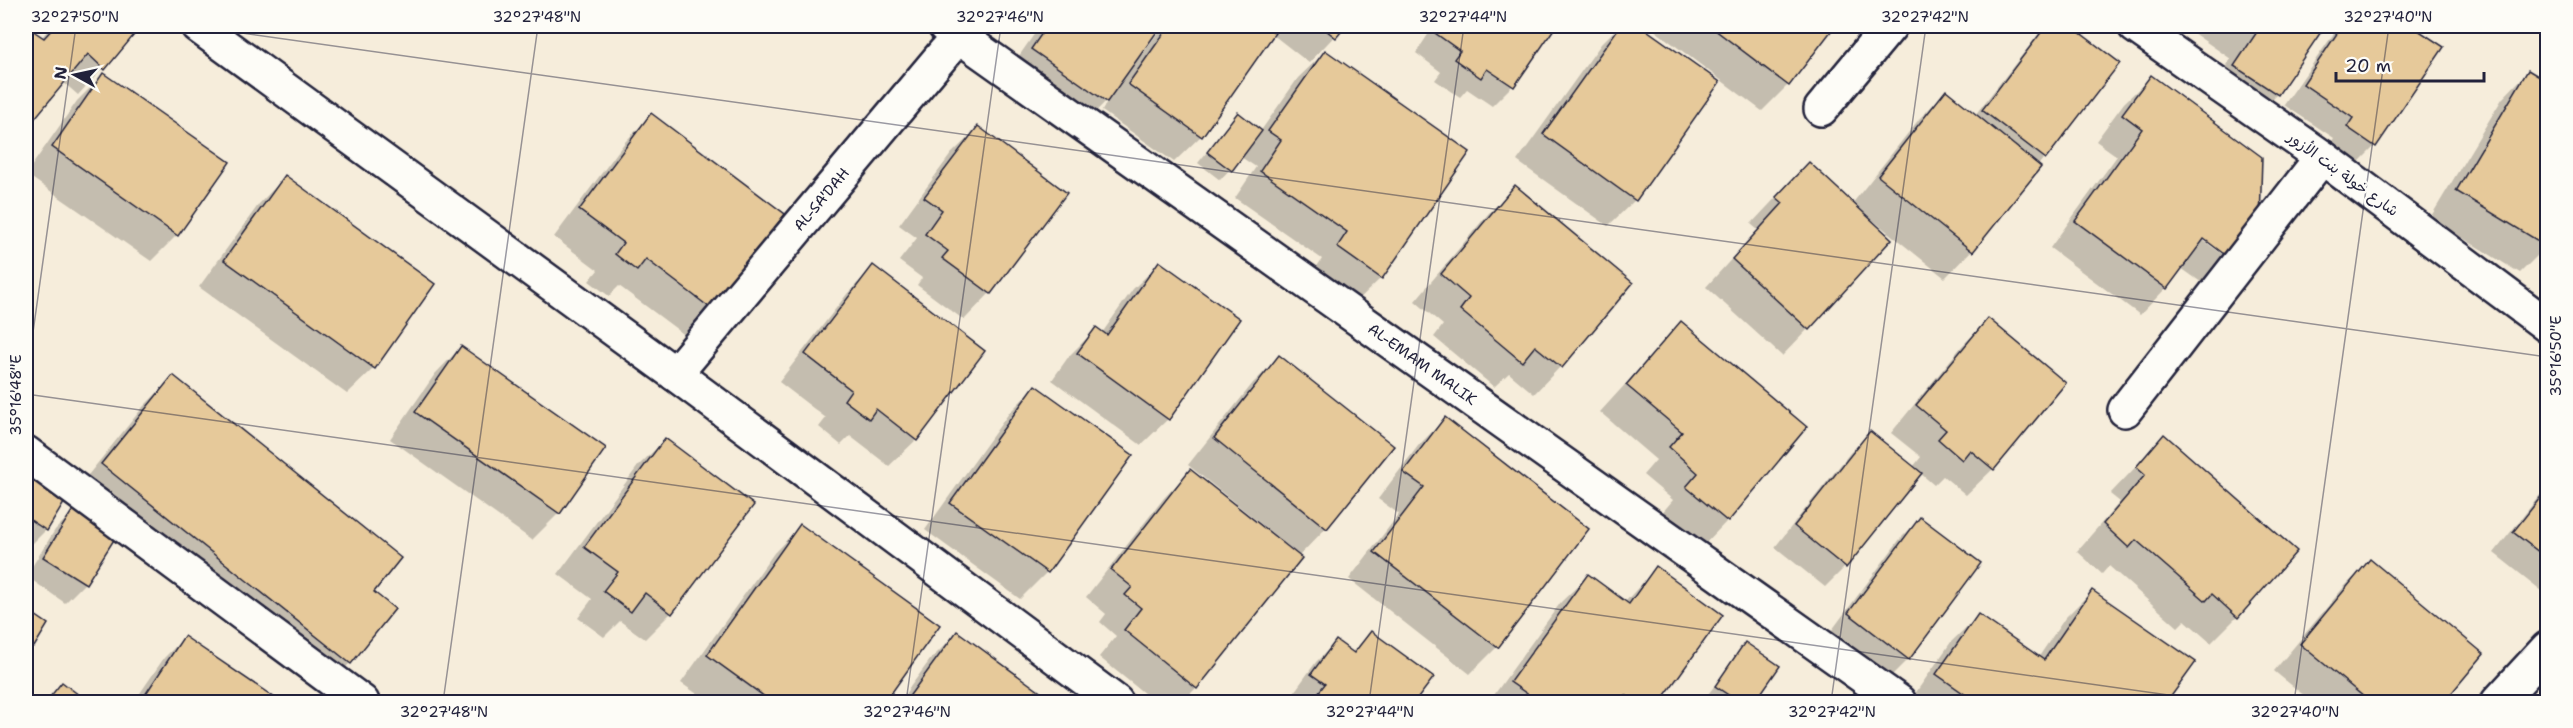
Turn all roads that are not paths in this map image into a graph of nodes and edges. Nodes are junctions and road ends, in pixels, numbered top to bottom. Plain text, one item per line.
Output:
1 (198, 26) edge
2 (1890, 26) edge
3 (2135, 26) edge
4 (957, 29) edge
5 (1821, 109) dead end
6 (2322, 156) junction
7 (2547, 326) edge
8 (675, 374) junction
9 (2125, 410) dead end
10 (26, 453) edge
11 (2547, 648) edge
12 (362, 702) edge
13 (1116, 702) edge
14 (1899, 702) edge
15 (2498, 702) edge

1 - 8 street
2 - 5 street
3 - 6 street, شارع خولة بنت الأزور
4 - 8 street, AL-SA'DAH
4 - 14 street, AL-EMAM MALIK
6 - 7 street, شارع خولة بنت الأزور
6 - 9 street
8 - 13 street
10 - 12 street
11 - 15 street

